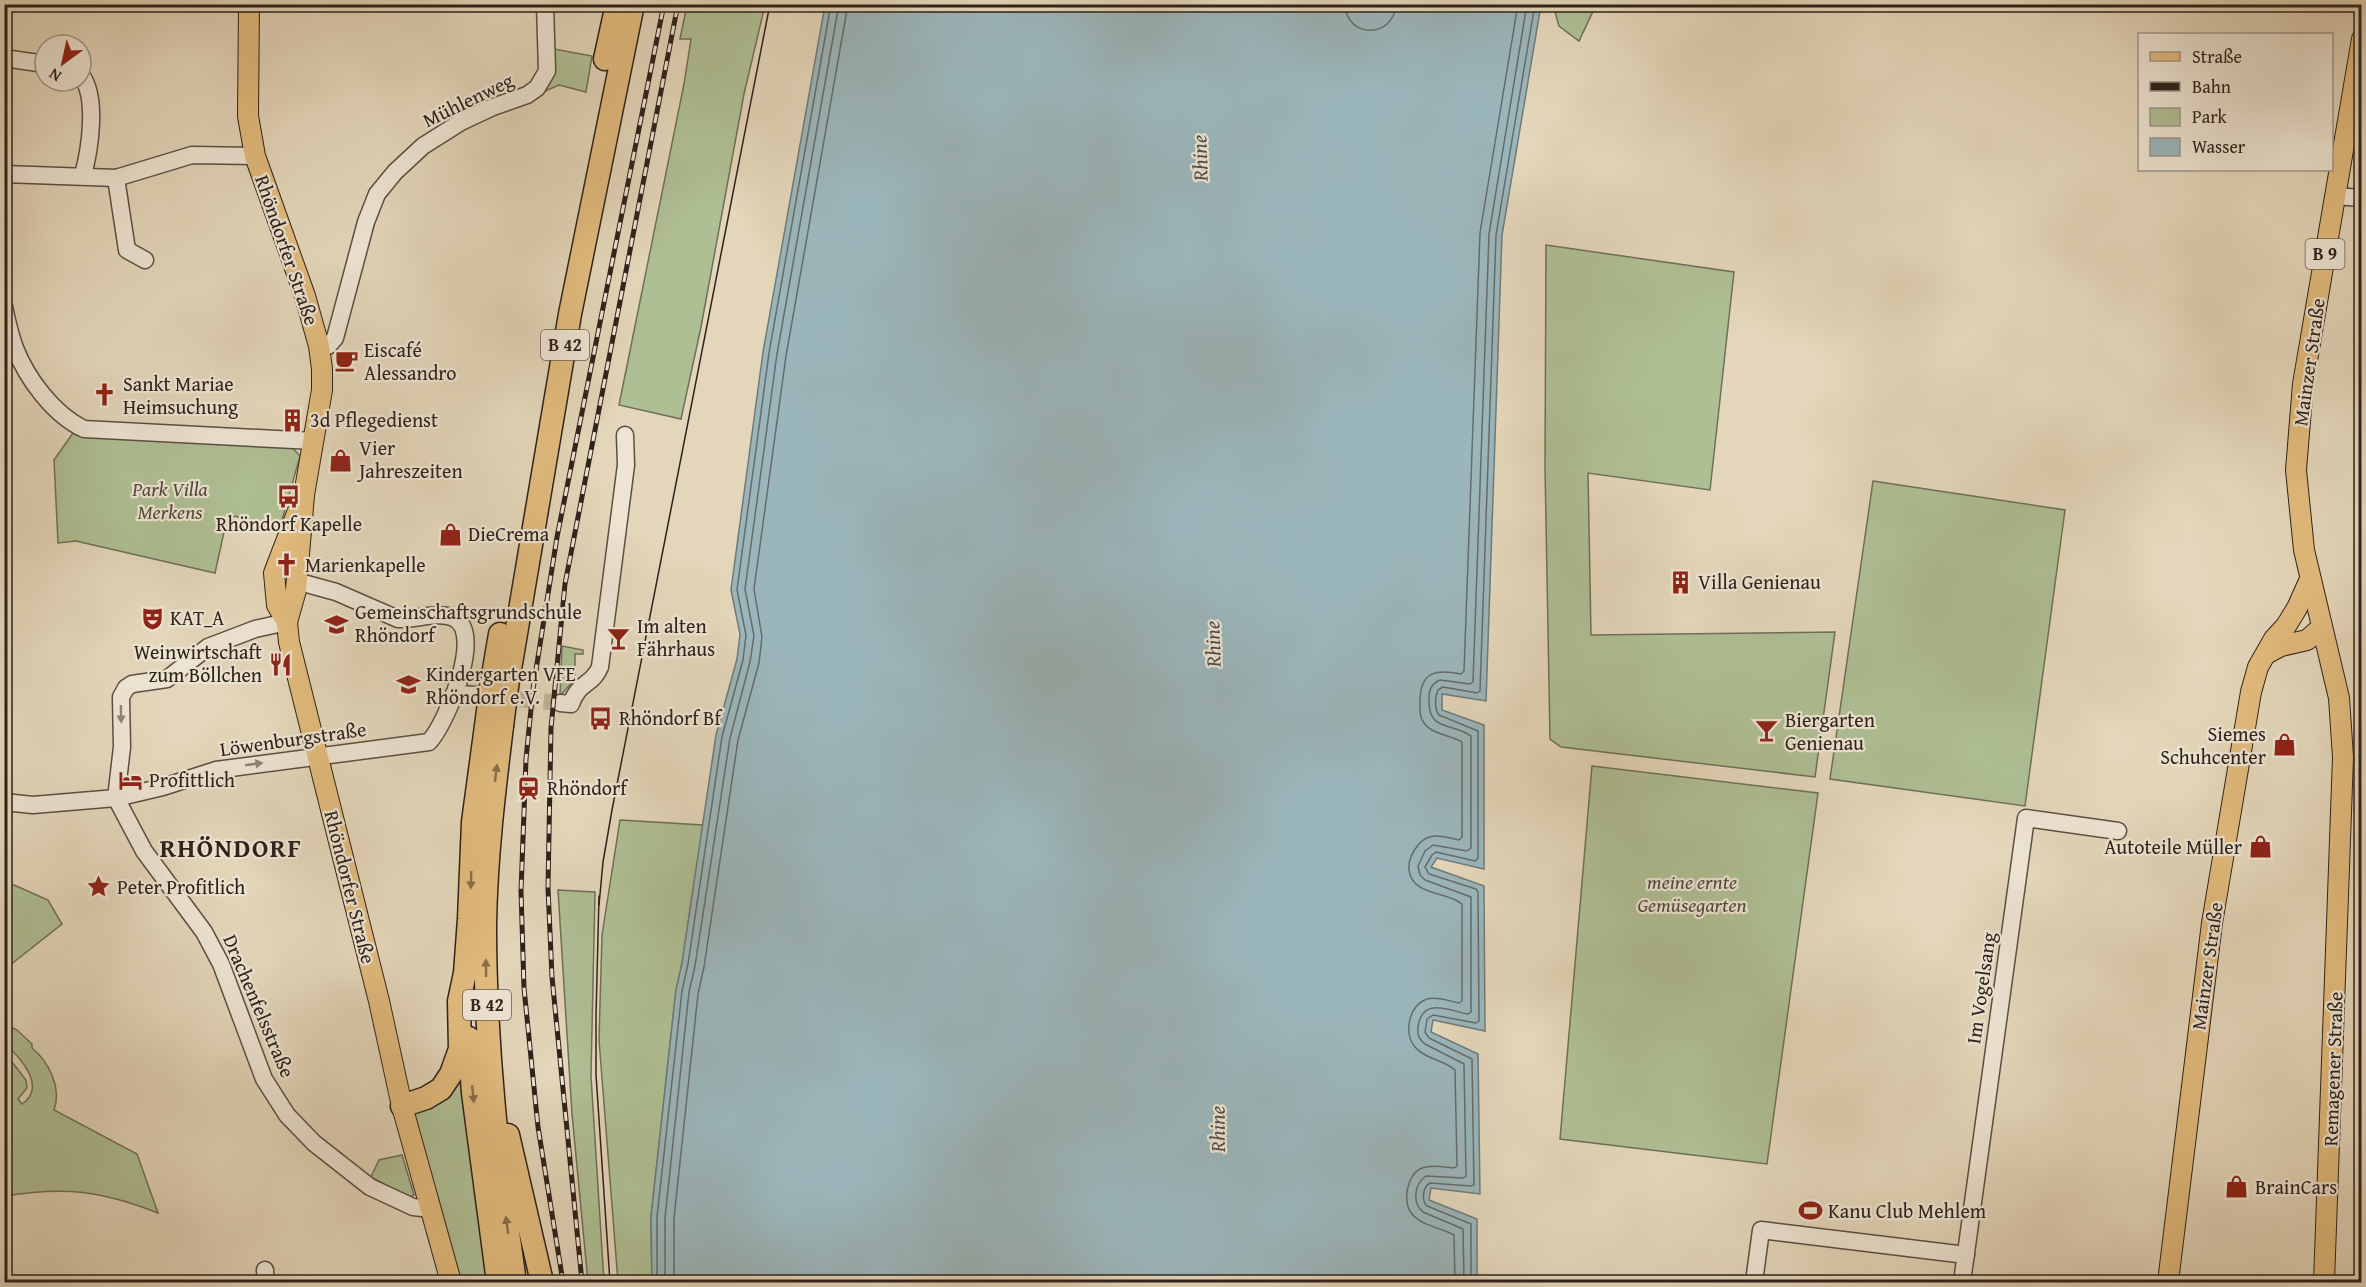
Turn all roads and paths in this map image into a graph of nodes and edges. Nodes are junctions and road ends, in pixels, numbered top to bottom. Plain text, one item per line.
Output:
1 (249, 4) edge
2 (545, 4) edge
3 (616, 4) edge
4 (633, 4) edge
5 (2361, 39) edge
6 (4, 58) edge
7 (33, 62) edge
8 (88, 93) edge
9 (255, 156) junction
10 (4, 174) edge
11 (83, 175) junction
12 (116, 178) junction
13 (2334, 196) junction
14 (2361, 198) edge
15 (146, 260) dead end
16 (4, 307) edge
17 (319, 346) junction
18 (10, 350) edge
19 (625, 435) dead end
20 (314, 441) junction
21 (304, 495) junction
22 (2310, 579) junction
23 (296, 586) junction
24 (275, 591) junction
25 (287, 622) junction
26 (2286, 626) junction
27 (2322, 627) junction
28 (2266, 654) junction
29 (492, 689) junction
30 (454, 694) junction
31 (560, 703) tunnel mouth
32 (494, 726) junction
33 (317, 755) junction
34 (116, 798) junction
35 (4, 802) edge
36 (2118, 831) dead end
37 (465, 973) junction
38 (488, 1038) junction
39 (402, 1106) junction
40 (432, 1209) junction
41 (2327, 1225) junction
42 (1966, 1255) junction
43 (451, 1282) edge
44 (498, 1282) edge
45 (515, 1282) edge
46 (542, 1282) edge
47 (1754, 1282) edge
48 (1962, 1282) edge
49 (2168, 1282) edge
50 (2324, 1282) edge
51 (2333, 1282) edge

1 - 9 main road, Rhöndorfer Straße
2 - 17 street, Mühlenweg
3 - 29 highway, B 42
4 - 29 highway, B 42
5 - 13 main road, Mainzer Straße / B 9
6 - 7 street
8 - 11 street
9 - 12 street
9 - 17 main road, Rhöndorfer Straße
10 - 11 street
11 - 12 street
12 - 15 street
13 - 14 street
13 - 22 main road, Mainzer Straße / B 9
16 - 18 street
17 - 20 main road, Rhöndorfer Straße
18 - 20 street
19 - 31 street
20 - 21 main road, Rhöndorfer Straße
21 - 23 main road, Rhöndorfer Straße
21 - 24 main road, Rhöndorfer Straße
22 - 26 main road, Mainzer Straße
22 - 27 main road, Mainzer Straße / B 9
23 - 24 main road
23 - 25 main road, Rhöndorfer Straße
23 - 30 street
24 - 25 main road, Rhöndorfer Straße
25 - 33 main road, Rhöndorfer Straße
25 -> 34 street
26 - 27 main road
26 - 28 main road, Mainzer Straße
27 - 28 main road
27 - 41 main road, Remagener Straße / B 9
28 - 49 main road, Mainzer Straße
29 - 30 street
29 - 32 highway, B 42, bridge
30 - 33 street, Löwenburgstraße
32 -> 37 highway, B 42
38 -> 32 highway, B 42
34 -> 33 street, Löwenburgstraße
33 - 39 main road, Rhöndorfer Straße
34 - 35 street, Löwenburgstraße
34 - 40 street, Drachenfelsstraße
36 - 42 street, Im Vogelsang
37 - 39 highway, B 42
37 -> 44 highway, B 42
45 -> 38 highway, B 42
38 - 46 highway, B 42
39 - 40 main road, Rhöndorfer Straße
40 - 43 main road, Rhöndorfer Straße
41 - 50 main road, Remagener Straße / B 9
41 - 51 main road, Remagener Straße / B 9
42 - 47 street
42 - 48 street, Im Vogelsang

